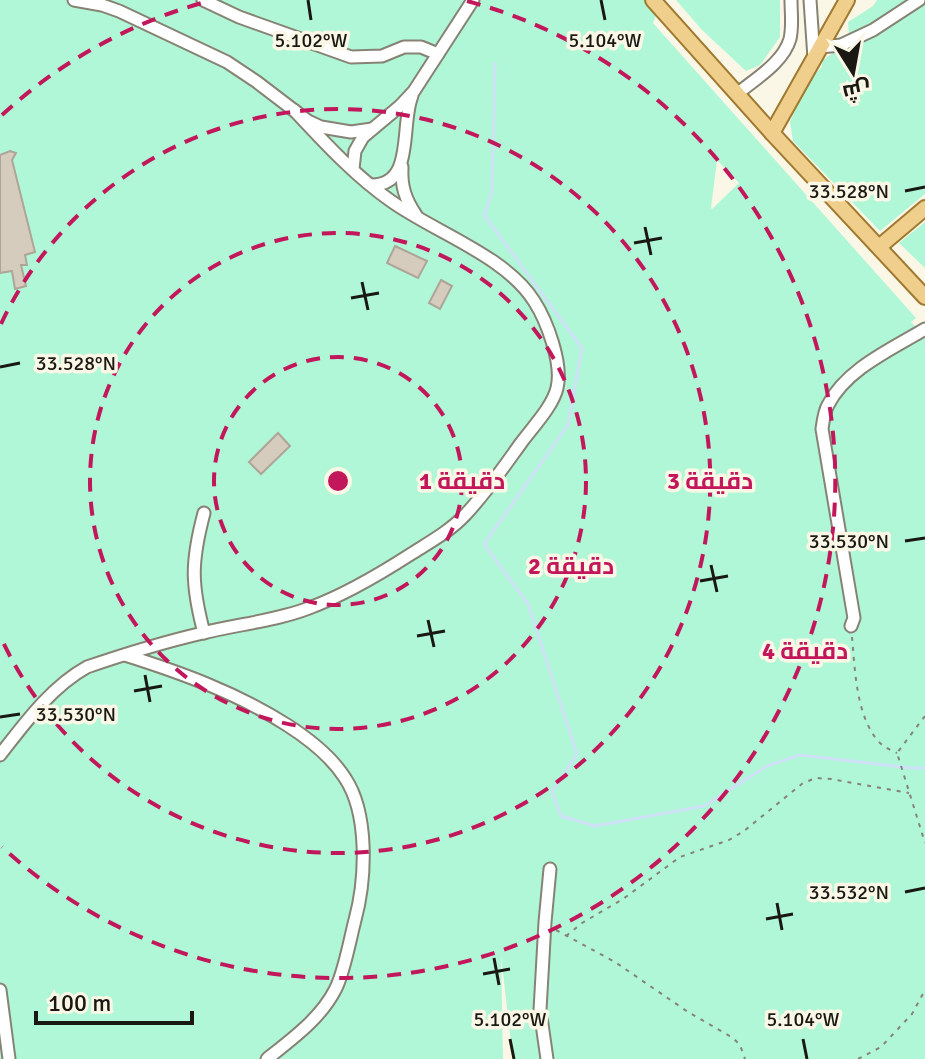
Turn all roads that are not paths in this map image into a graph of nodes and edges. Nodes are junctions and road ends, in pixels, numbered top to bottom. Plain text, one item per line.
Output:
1 (74, 0) edge
2 (203, 0) edge
3 (473, 0) edge
4 (653, 0) edge
5 (791, 0) edge
6 (810, 0) edge
7 (847, 0) edge
8 (919, 0) edge
9 (817, 53) junction
10 (438, 54) junction
11 (414, 91) junction
12 (737, 94) junction
13 (294, 110) junction
14 (372, 129) junction
15 (772, 133) junction
16 (402, 161) junction
17 (353, 169) junction
18 (372, 185) junction
19 (925, 208) edge
20 (422, 221) junction
21 (879, 247) junction
22 (925, 297) edge
23 (925, 329) edge
24 (204, 513) dead end
25 (851, 626) road end
26 (204, 633) junction
27 (125, 655) junction
28 (0, 755) edge
29 (550, 869) dead end
30 (0, 990) edge
31 (9, 1059) edge
32 (267, 1059) edge
33 (547, 1059) edge

1 - 13 street
2 - 10 street
3 - 10 street
4 - 12 main road
5 - 12 street
6 - 9 street
7 - 9 main road
8 - 9 street
9 - 15 main road
10 - 11 street
11 - 14 street
11 - 16 street
12 - 15 main road
13 - 14 street
13 - 17 street
14 - 17 street
15 - 21 main road
16 - 18 street
16 - 20 street
17 - 18 street
18 - 20 street
19 - 21 main road
20 - 26 street
21 - 22 main road
23 - 25 street
24 - 26 street
26 - 27 street
27 - 28 street
27 - 32 street
29 - 33 street
30 - 31 street

